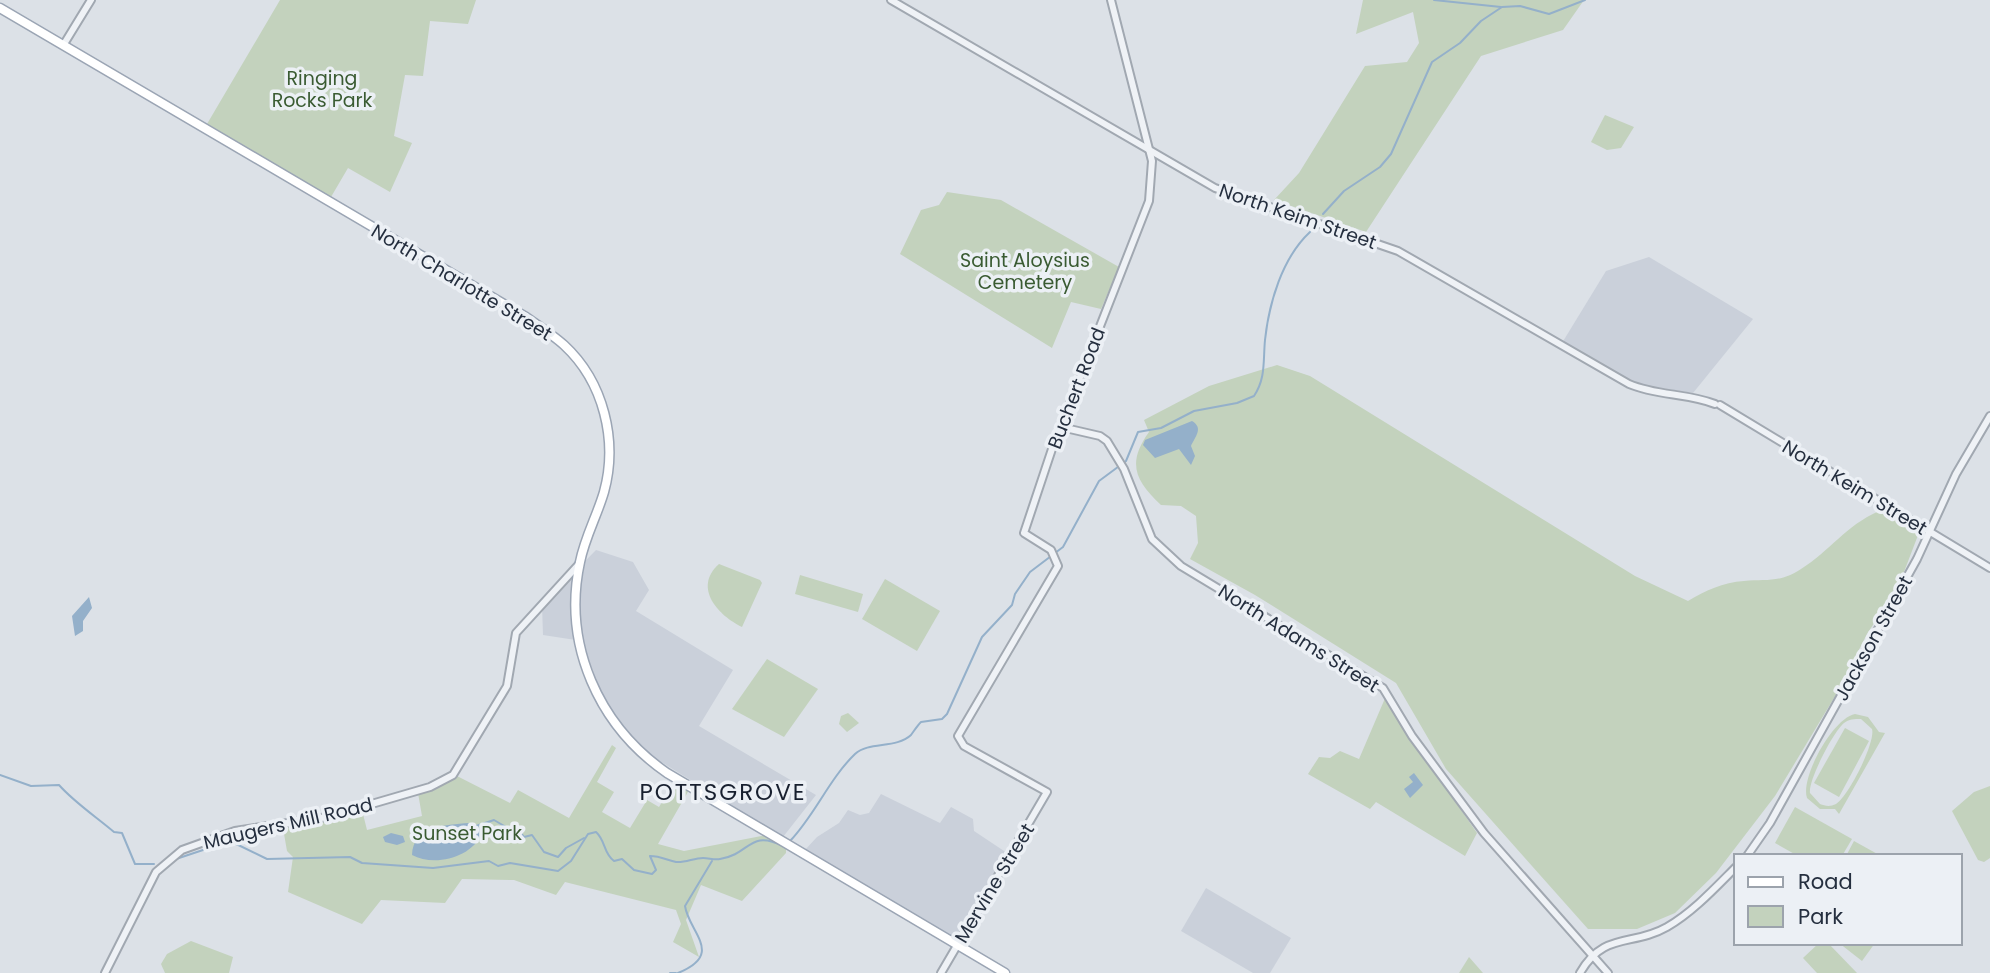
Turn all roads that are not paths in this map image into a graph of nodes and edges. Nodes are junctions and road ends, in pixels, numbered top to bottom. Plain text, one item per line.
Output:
1 (91, 0) edge
2 (891, 0) edge
3 (1111, 0) edge
4 (0, 8) edge
5 (64, 44) junction
6 (1149, 150) junction
7 (1990, 416) edge
8 (1060, 427) junction
9 (1931, 533) junction
10 (580, 563) junction
11 (1990, 568) edge
12 (1047, 792) joint
13 (1748, 854) edge
14 (1734, 869) edge
15 (958, 945) junction
16 (1593, 955) junction
17 (105, 973) edge
18 (941, 973) edge
19 (1005, 973) edge
20 (1580, 973) edge
21 (1608, 973) edge

1 - 5 street
2 - 6 street, North Keim Street
3 - 6 street, Buchert Road
4 - 5 main road, North Charlotte Street
5 - 10 main road, North Charlotte Street
6 - 8 street, Buchert Road
6 - 9 street, North Keim Street
7 - 9 street, Jackson Street
8 - 12 street, Buchert Road
8 - 16 street, North Adams Street
9 - 11 street, North Keim Street
9 - 13 street, Jackson Street
10 - 15 main road, North Charlotte Street
10 - 17 street, Maugers Mill Road
12 - 15 street, Mervine Street
14 - 16 street
15 - 18 street, Mervine Street
15 - 19 main road
16 - 20 street
16 - 21 street, North Adams Street

